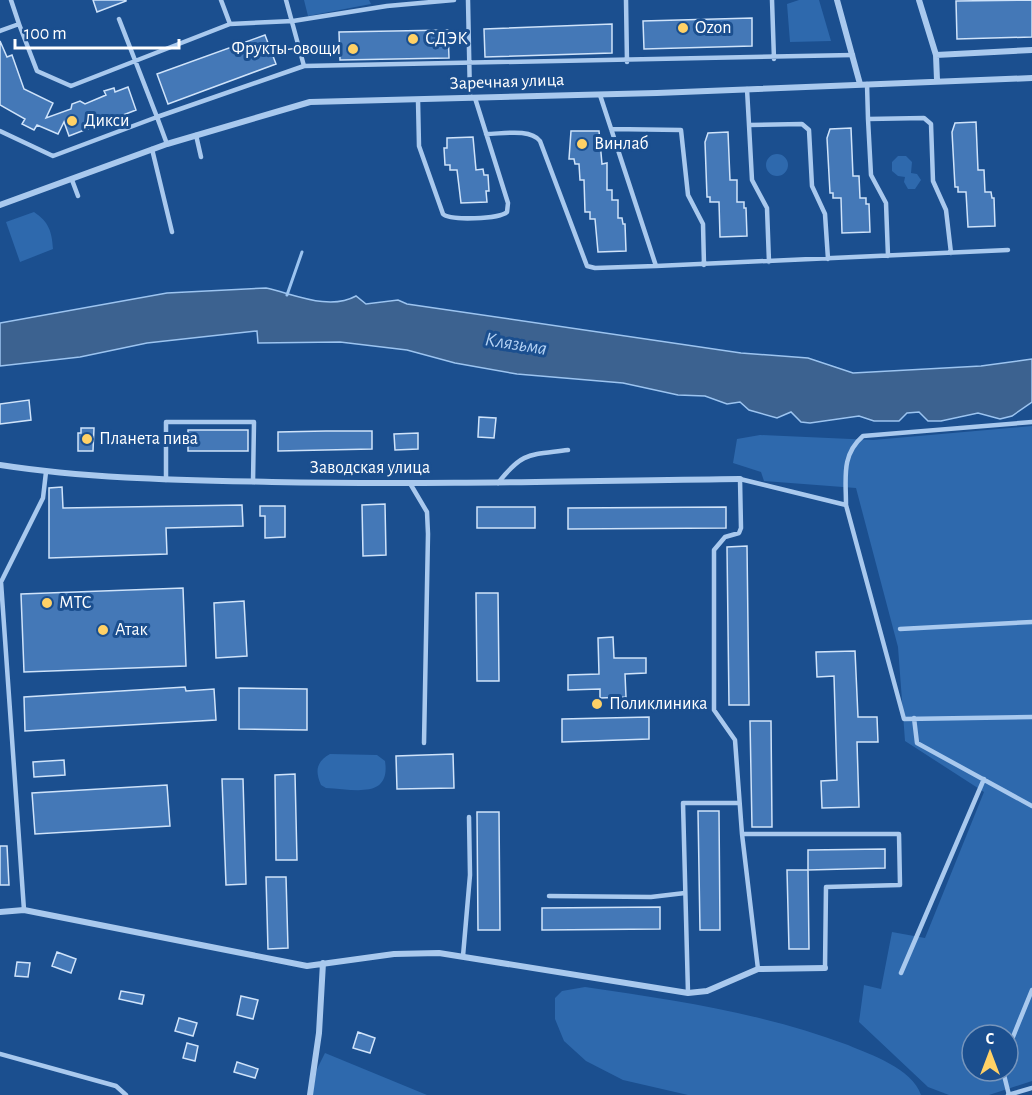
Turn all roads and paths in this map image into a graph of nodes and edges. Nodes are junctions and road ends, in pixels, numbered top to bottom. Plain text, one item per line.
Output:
1 (11, 0) edge
2 (221, 0) edge
3 (286, 0) edge
4 (386, 0) edge
5 (454, 0) edge
6 (468, 0) edge
7 (626, 0) edge
8 (772, 0) edge
9 (837, 0) edge
10 (919, 0) edge
11 (387, 6) junction
12 (119, 19) dead end
13 (293, 21) junction
14 (19, 24) junction
15 (230, 24) junction
16 (0, 31) edge
17 (1032, 50) edge
18 (853, 55) junction
19 (936, 55) junction
20 (774, 58) junction
21 (136, 62) junction
22 (627, 62) junction
23 (470, 64) junction
24 (304, 66) junction
25 (1032, 78) edge
26 (937, 80) junction
27 (863, 84) junction
28 (747, 89) junction
29 (600, 94) junction
30 (473, 98) junction
31 (418, 100) junction
32 (157, 117) junction
33 (868, 119) junction
34 (749, 125) junction
35 (611, 129) junction
36 (0, 131) edge
37 (486, 134) junction
38 (196, 135) junction
39 (167, 144) junction
40 (152, 149) junction
41 (201, 157) dead end
42 (72, 180) junction
43 (78, 196) dead end
44 (0, 206) edge
45 (172, 232) dead end
46 (1008, 250) dead end
47 (951, 252) junction
48 (888, 256) junction
49 (828, 259) junction
50 (769, 262) junction
51 (656, 266) junction
52 (704, 266) junction
53 (1032, 422) edge
54 (568, 450) dead end
55 (0, 465) edge
56 (46, 472) junction
57 (740, 479) junction
58 (166, 480) junction
59 (254, 482) junction
60 (498, 483) junction
61 (411, 485) junction
62 (846, 505) junction
63 (2, 609) edge
64 (1032, 622) edge
65 (900, 629) dead end
66 (1032, 717) edge
67 (914, 718) junction
68 (424, 742) dead end
69 (984, 780) junction
70 (738, 803) junction
71 (1032, 806) edge
72 (469, 817) dead end
73 (742, 834) junction
74 (685, 893) junction
75 (549, 896) dead end
76 (24, 910) junction
77 (0, 912) edge
78 (463, 956) junction
79 (323, 963) junction
80 (825, 968) joint
81 (758, 969) junction
82 (902, 973) dead end
83 (1032, 990) edge
84 (688, 993) junction
85 (1019, 1023) edge
86 (0, 1054) edge
87 (1032, 1088) edge
88 (126, 1095) edge
89 (310, 1095) edge
90 (1009, 1095) edge

1 - 14 lane
2 - 15 lane
3 - 13 lane
4 - 11 lane
5 - 11 lane
6 - 23 lane
7 - 22 lane
8 - 20 lane
9 - 18 street
10 - 19 street
11 - 13 lane
12 - 21 lane
13 - 15 lane
13 - 24 lane
14 - 16 lane
14 - 21 lane
15 - 21 lane
17 - 19 street
18 - 20 lane
18 - 27 street
19 - 26 street
20 - 22 lane
21 - 32 lane
22 - 23 lane
23 - 24 lane
23 - 30 lane
24 - 32 lane
25 - 26 street, Заречная улица
26 - 27 street, Заречная улица
27 - 28 street, Заречная улица
27 - 33 lane
28 - 29 street, Заречная улица
28 - 34 lane
29 - 30 street, Заречная улица
29 - 35 lane
30 - 31 street, Заречная улица
30 - 37 lane
31 - 37 lane
31 - 38 street, Заречная улица
32 - 36 lane
32 - 39 lane
33 - 47 lane
33 - 48 lane
34 - 49 lane
34 - 50 lane
35 - 51 lane
35 - 52 lane
37 - 51 lane
38 - 39 street, Заречная улица
38 - 41 lane
39 - 40 street, Заречная улица
40 - 42 street, Заречная улица
40 - 45 lane
42 - 43 lane
42 - 44 street, Заречная улица
46 - 47 lane
47 - 48 lane
48 - 49 lane
49 - 50 lane
50 - 52 lane
51 - 52 lane
53 - 62 lane
54 - 60 lane
55 - 56 street, Заводская улица
56 - 58 street, Заводская улица
56 - 63 lane
57 - 60 street, Заводская улица
57 - 62 lane
57 - 70 lane
58 - 59 street, Заводская улица
58 - 59 lane
59 - 61 street, Заводская улица
60 - 61 street, Заводская улица
61 - 68 lane
62 - 67 lane
63 - 76 lane
64 - 65 lane
66 - 67 lane
67 - 69 lane
69 - 71 lane
69 - 82 lane
70 - 73 lane
70 - 74 lane
72 - 78 lane
73 - 80 lane
73 - 81 lane
74 - 75 lane
74 - 84 lane
76 - 77 street
76 - 79 street
78 - 79 street
78 - 84 street
79 - 89 street
80 - 81 street
81 - 84 street
83 - 85 lane
86 - 88 lane
87 - 90 lane

